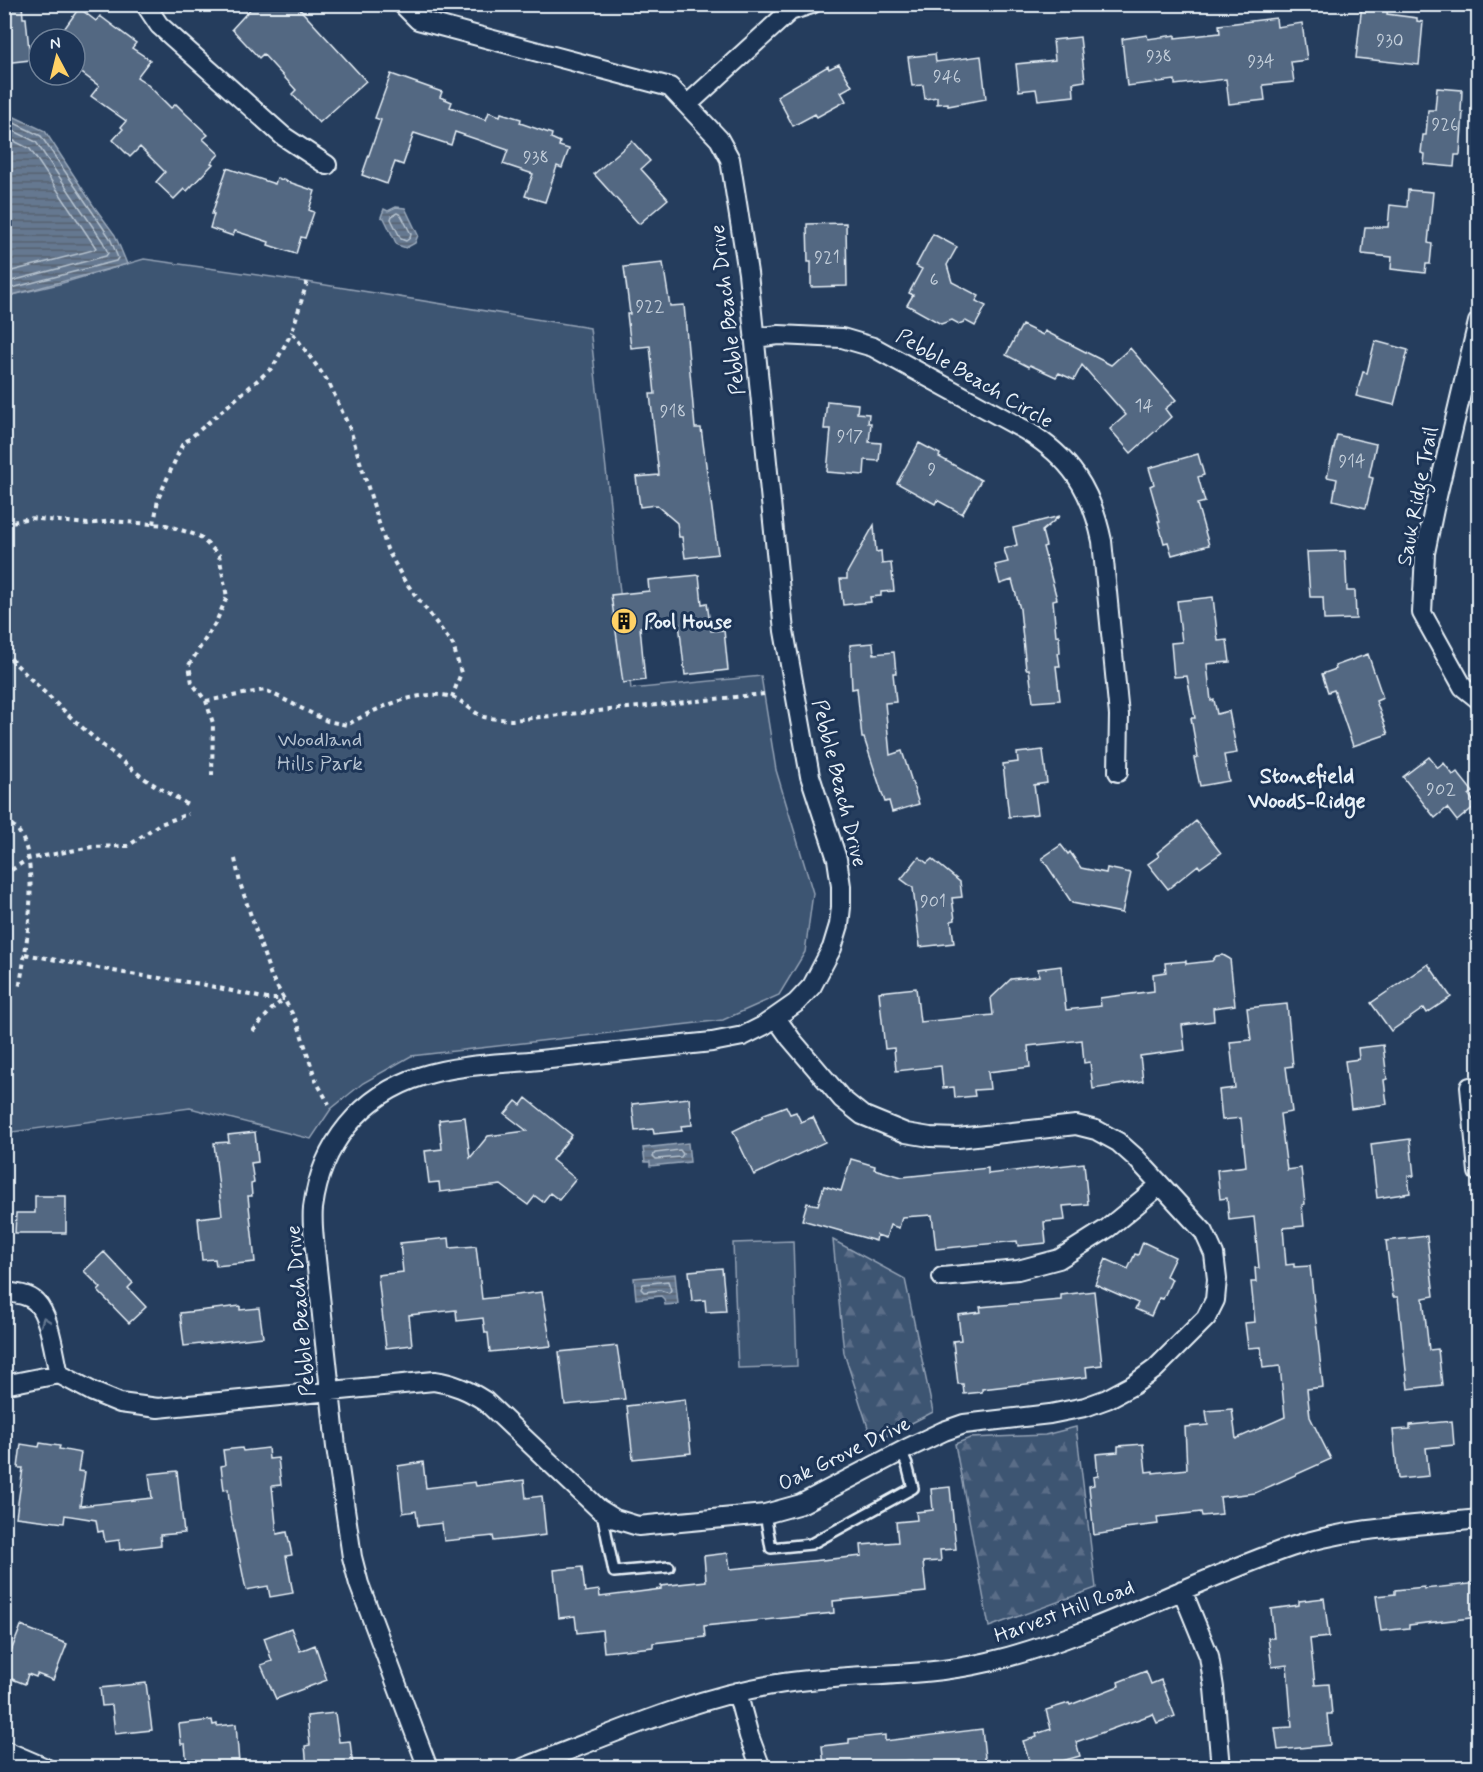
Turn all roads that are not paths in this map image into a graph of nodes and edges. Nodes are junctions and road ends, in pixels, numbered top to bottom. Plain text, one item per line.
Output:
1 (145, 4) edge
2 (402, 4) edge
3 (812, 4) edge
4 (687, 105) junction
5 (327, 165) dead end
6 (1479, 322) edge
7 (754, 338) junction
8 (1479, 699) edge
9 (1118, 772) dead end
10 (776, 1018) junction
11 (1470, 1087) dead end
12 (1479, 1172) edge
13 (1159, 1186) junction
14 (942, 1277) dead end
15 (4, 1292) edge
16 (59, 1374) junction
17 (4, 1385) edge
18 (330, 1392) junction
19 (901, 1451) junction
20 (602, 1510) junction
21 (765, 1514) junction
22 (1479, 1519) edge
23 (669, 1567) dead end
24 (1182, 1590) junction
25 (737, 1692) junction
26 (5, 1751) edge
27 (46, 1767) edge
28 (428, 1767) edge
29 (523, 1767) edge
30 (760, 1767) edge
31 (1221, 1767) edge

1 - 5 street
2 - 4 street, Pebble Beach Drive
3 - 4 street
4 - 7 street, Pebble Beach Drive
6 - 8 street, Sauk Ridge Trail
7 - 9 street, Pebble Beach Circle
7 - 10 street, Pebble Beach Drive
10 - 13 street, Oak Grove Drive
10 - 18 street, Pebble Beach Drive
11 - 12 street
13 - 14 street
13 - 19 street, Oak Grove Drive
16 -> 15 street
16 - 17 street
16 - 18 street, Oak Grove Drive
18 - 20 street, Oak Grove Drive
18 - 28 street, Pebble Beach Drive
19 - 21 street, Oak Grove Drive
19 - 21 lane
20 - 21 street, Oak Grove Drive
20 - 23 lane
22 - 24 street, Harvest Hill Road
24 - 25 street, Harvest Hill Road
24 - 31 street
25 - 29 street, Harvest Hill Road
25 - 30 street
26 - 27 street

